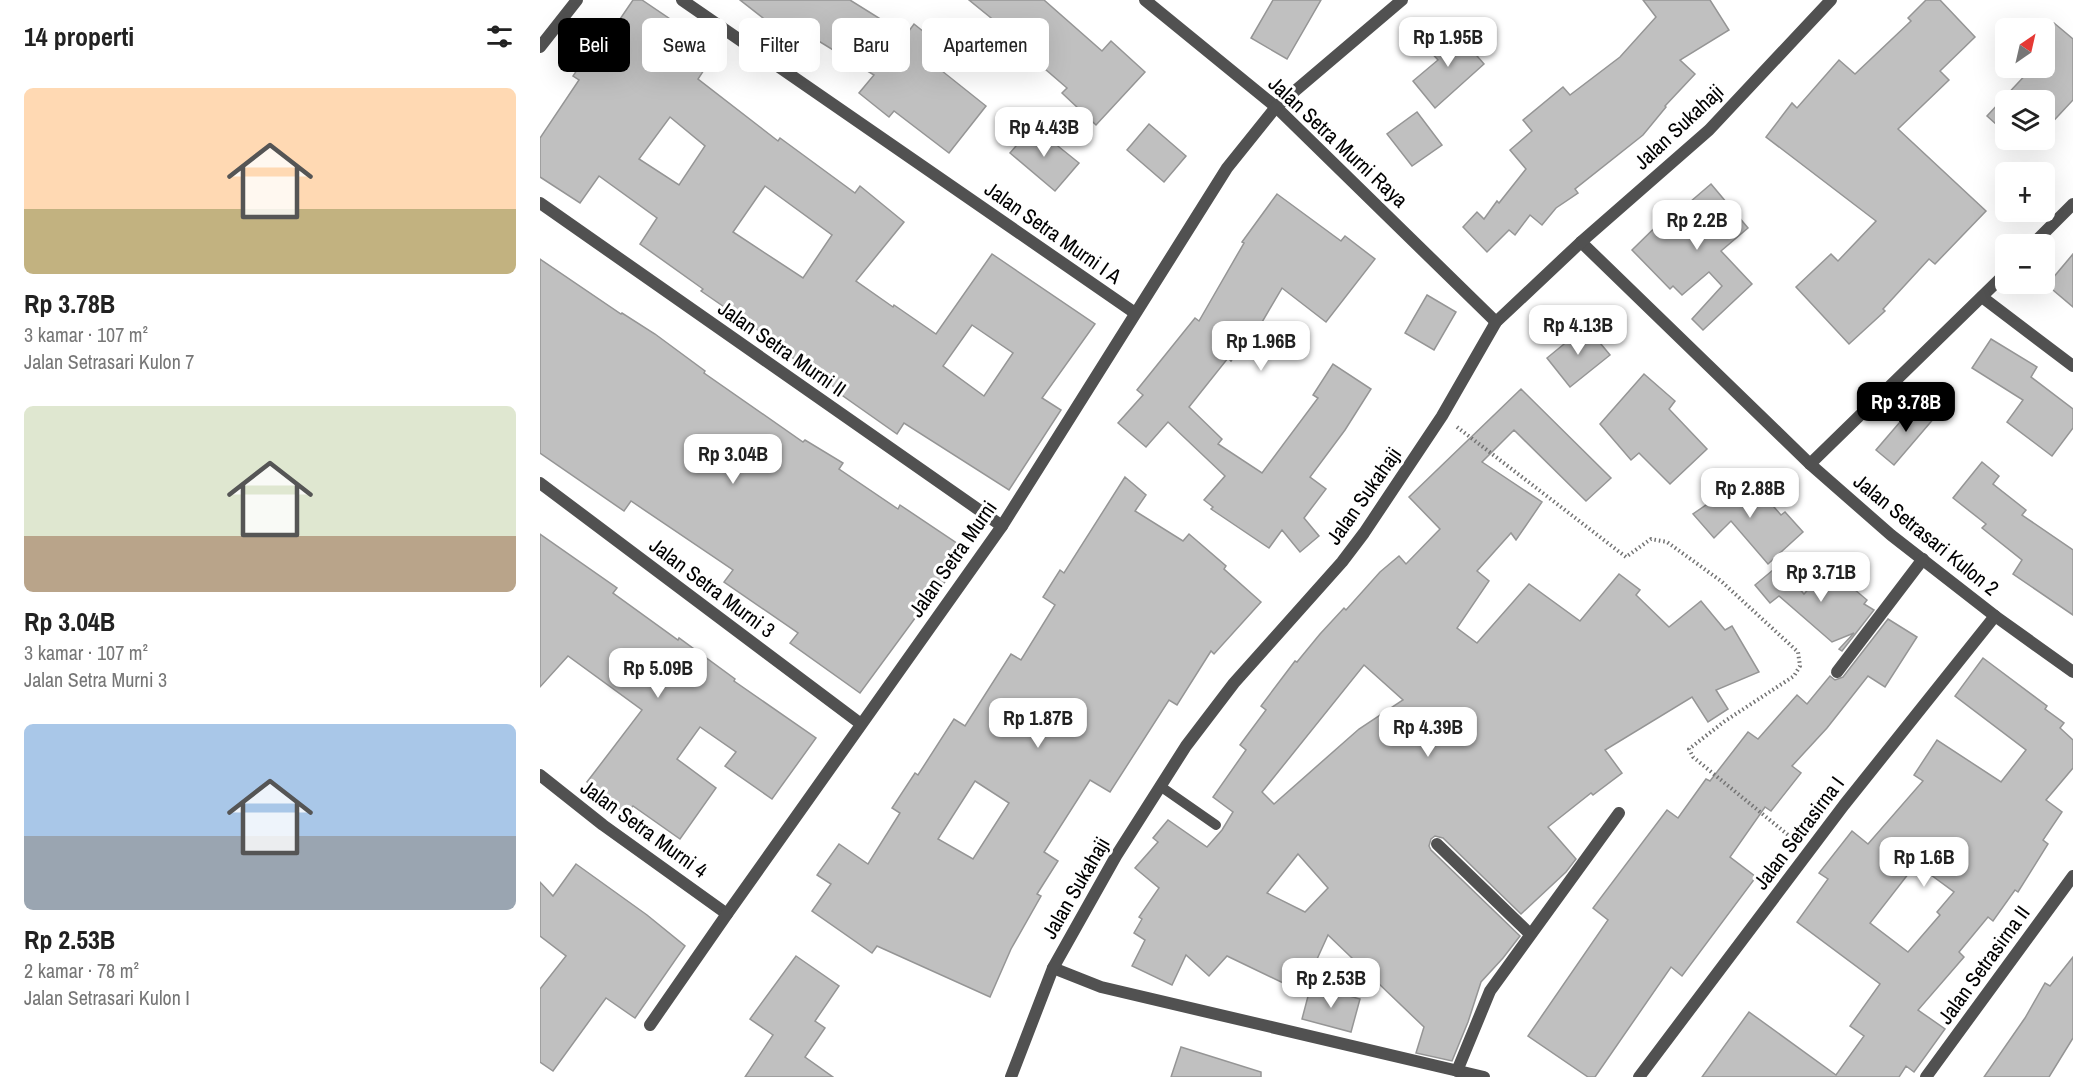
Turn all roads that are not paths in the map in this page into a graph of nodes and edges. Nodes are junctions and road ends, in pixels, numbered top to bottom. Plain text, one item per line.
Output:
1 (576, 0) edge
2 (682, 0) edge
3 (1145, 0) edge
4 (1402, 0) edge
5 (1831, 0) edge
6 (540, 47) edge
7 (1276, 107) junction
8 (540, 203) edge
9 (2073, 204) edge
10 (2043, 234) edge
11 (1581, 242) junction
12 (1995, 284) edge
13 (1982, 297) junction
14 (1135, 313) junction
15 (1496, 322) junction
16 (2073, 366) edge
17 (1810, 464) junction
18 (540, 483) edge
19 (1002, 526) junction
20 (1923, 559) junction
21 (1995, 616) junction
22 (1837, 672) dead end
23 (2073, 672) edge
24 (861, 724) junction
25 (540, 775) edge
26 (1160, 786) junction
27 (1619, 813) dead end
28 (1216, 825) dead end
29 (1437, 844) dead end
30 (2073, 876) edge
31 (727, 914) junction
32 (1530, 934) junction
33 (1053, 968) junction
34 (650, 1025) dead end
35 (1457, 1071) junction
36 (1011, 1077) edge
37 (1484, 1077) edge
38 (1639, 1077) edge
39 (1926, 1077) edge

1 - 6 street
2 - 14 street, Jalan Setra Murni I A
3 - 7 street, Jalan Setra Murni Raya
4 - 7 street, Jalan Setra Murni
5 - 11 street, Jalan Sukahaji
7 - 14 street, Jalan Setra Murni
7 - 15 street, Jalan Setra Murni Raya
8 - 19 street, Jalan Setra Murni II
9 - 10 street
11 - 15 street, Jalan Sukahaji
11 - 17 street, Jalan Setrasari Kulon 2
12 - 13 street
13 - 16 street
13 - 17 street
14 - 19 street, Jalan Setra Murni
15 - 26 street, Jalan Sukahaji
17 - 20 street, Jalan Setrasari Kulon 2
18 - 24 street, Jalan Setra Murni 3
19 - 24 street, Jalan Setra Murni
20 - 21 street, Jalan Setrasari Kulon 2
20 - 22 street
21 - 23 street, Jalan Setrasari Kulon 2
21 - 38 street, Jalan Setrasirna I
24 - 31 street, Jalan Setra Murni
25 - 31 street, Jalan Setra Murni 4
26 - 28 lane
26 - 33 street, Jalan Sukahaji
27 - 32 street
29 - 32 street
30 - 39 street, Jalan Setrasirna II
31 - 34 street, Jalan Setra Murni
32 - 35 street
33 - 35 street
33 - 36 street, Jalan Sukahaji
35 - 37 street

